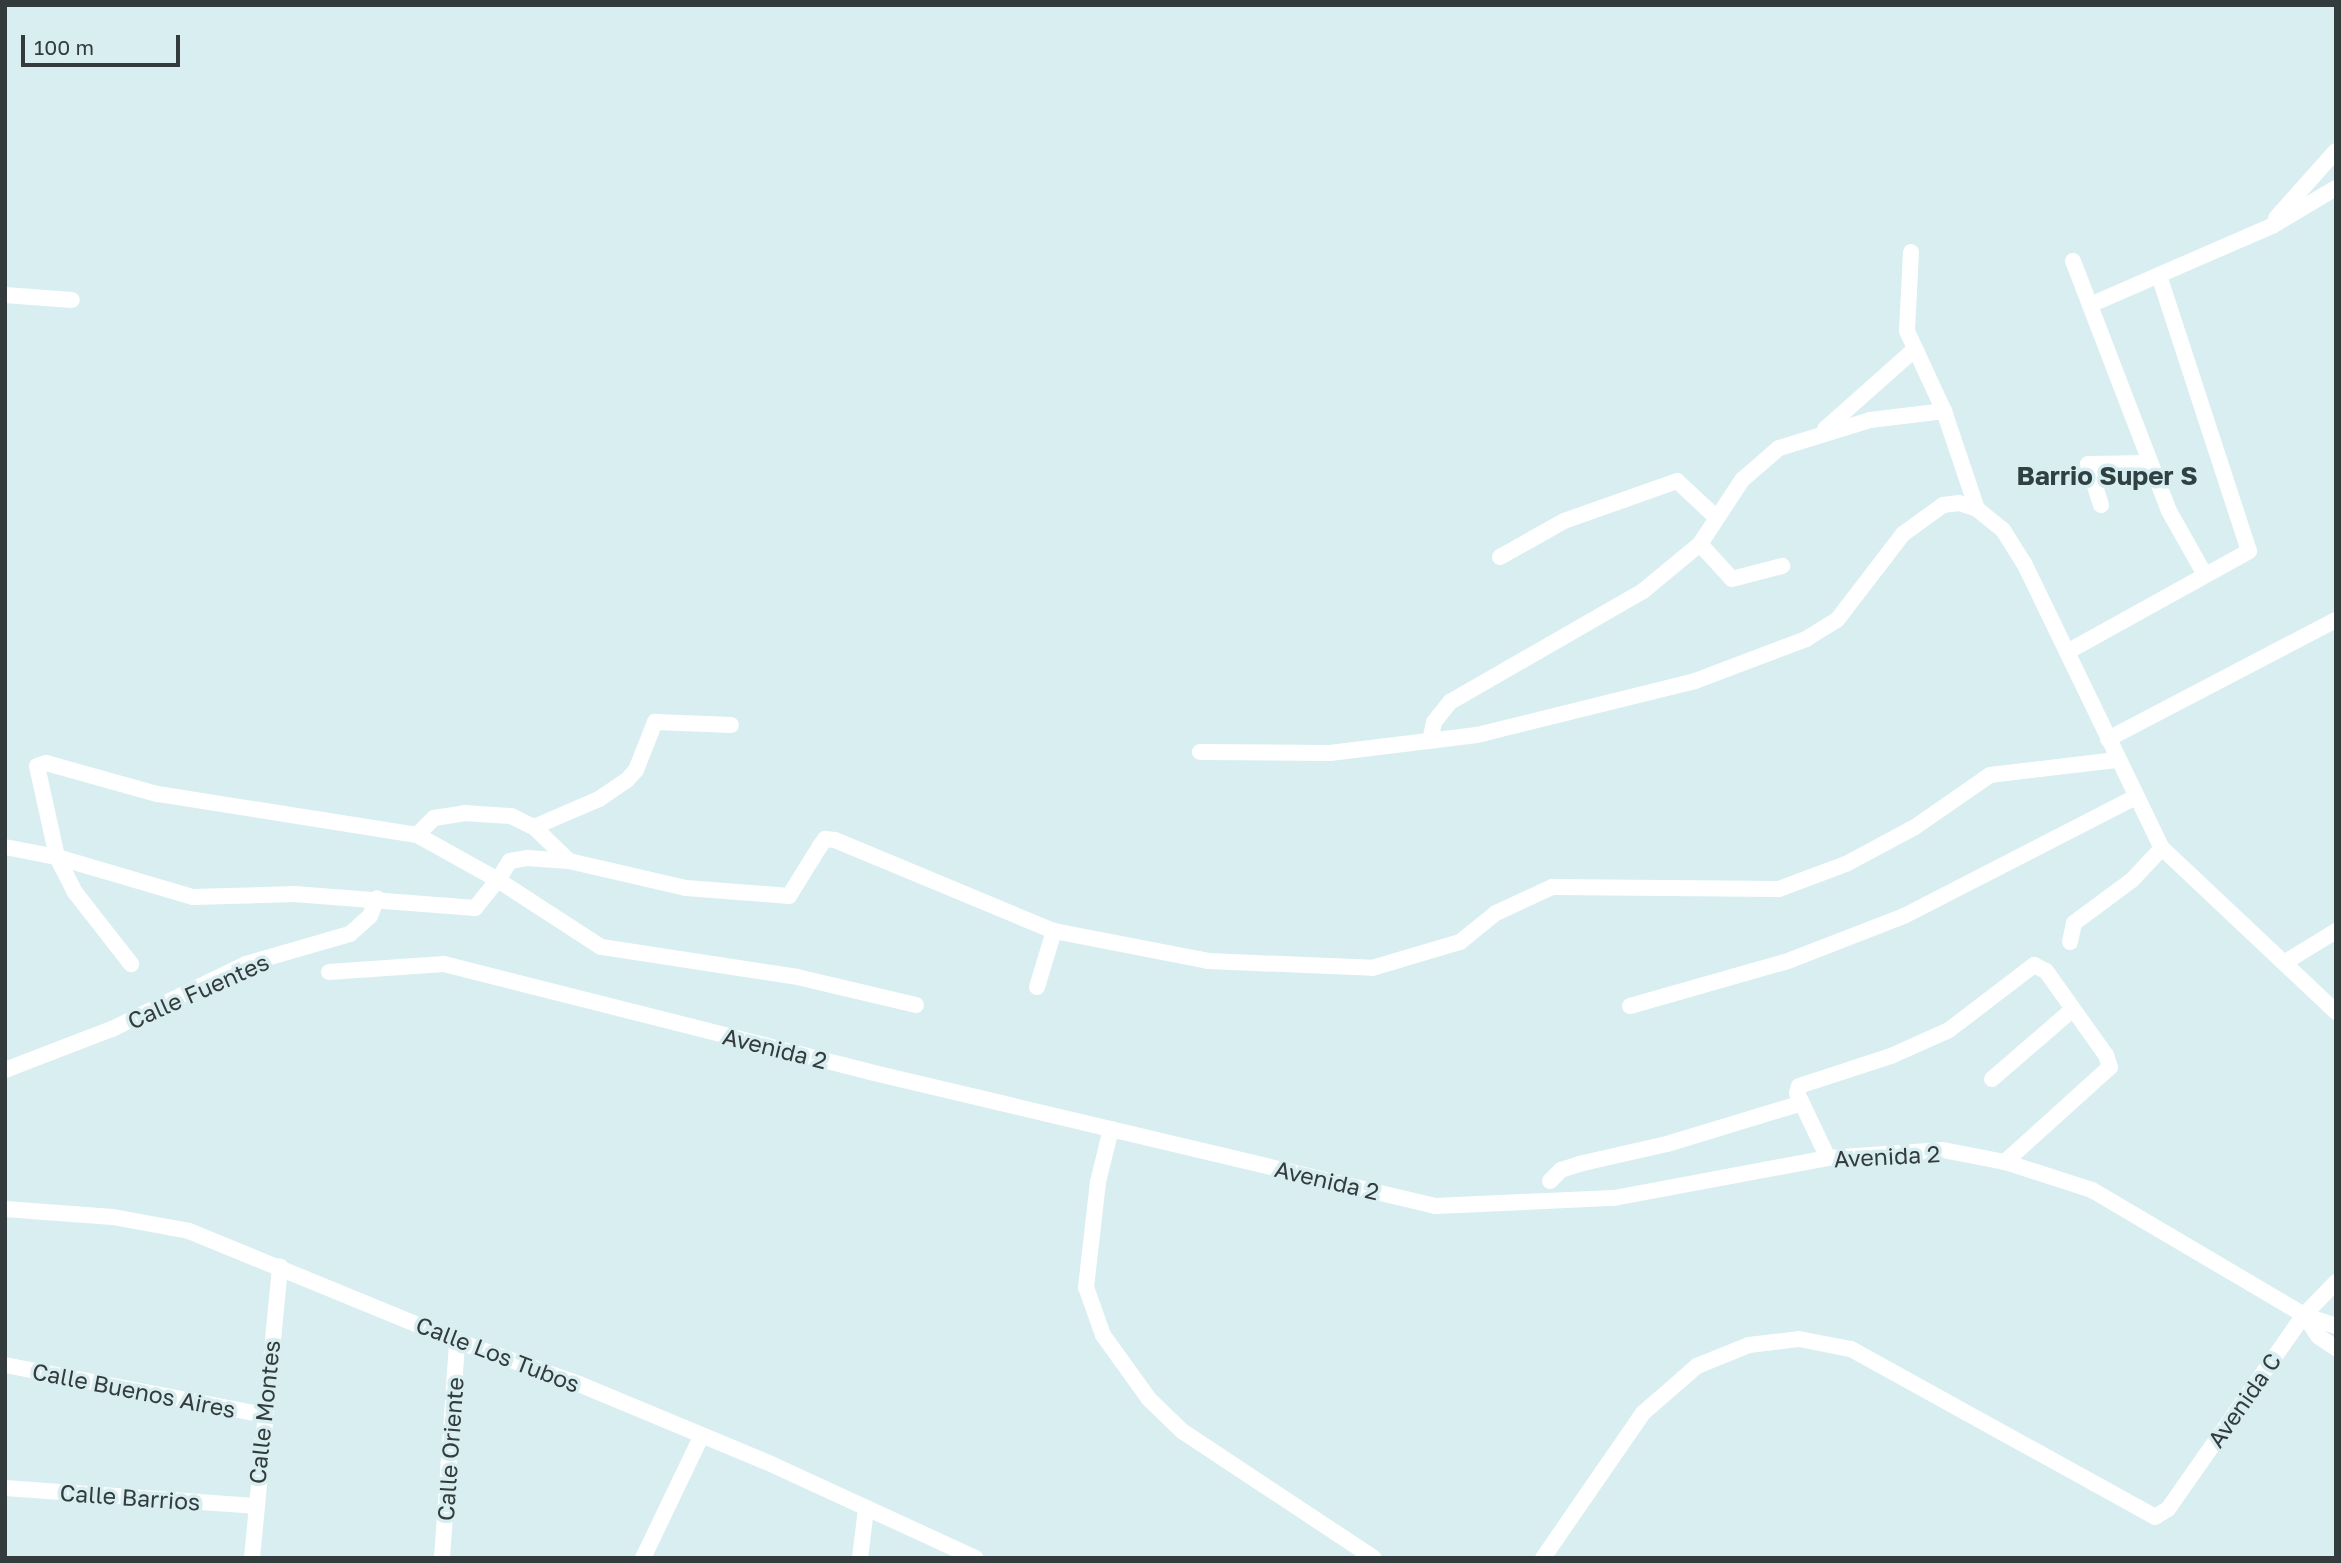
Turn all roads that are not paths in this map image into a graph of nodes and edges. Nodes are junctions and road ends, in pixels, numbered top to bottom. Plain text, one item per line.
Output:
1 (2336, 151) edge
2 (2336, 188) edge
3 (2267, 228) junction
4 (1911, 252) dead end
5 (2073, 261) dead end
6 (2160, 275) junction
7 (5, 295) edge
8 (72, 300) dead end
9 (2090, 304) junction
10 (1915, 349) junction
11 (1944, 411) junction
12 (1824, 431) junction
13 (2150, 463) junction
14 (2101, 505) dead end
15 (1977, 509) junction
16 (1717, 518) junction
17 (1700, 544) junction
18 (1500, 557) dead end
19 (1782, 566) dead end
20 (2206, 575) junction
21 (2336, 621) edge
22 (2067, 652) junction
23 (731, 725) dead end
24 (2108, 739) junction
25 (1430, 741) junction
26 (1200, 752) dead end
27 (2116, 760) junction
28 (2134, 798) junction
29 (534, 827) junction
30 (417, 835) junction
31 (5, 847) edge
32 (2162, 848) junction
33 (57, 857) junction
34 (569, 861) junction
35 (498, 880) junction
36 (377, 898) junction
37 (1054, 931) junction
38 (2336, 931) edge
39 (2070, 942) dead end
40 (2287, 961) junction
41 (131, 964) dead end
42 (329, 972) dead end
43 (1037, 988) dead end
44 (916, 1005) dead end
45 (1630, 1006) dead end
46 (2072, 1010) junction
47 (2336, 1012) edge
48 (5, 1070) edge
49 (1992, 1079) dead end
50 (1802, 1103) junction
51 (1111, 1129) junction
52 (1828, 1158) junction
53 (2005, 1162) junction
54 (1550, 1181) dead end
55 (5, 1209) edge
56 (279, 1266) junction
57 (2336, 1282) edge
58 (2304, 1315) junction
59 (2336, 1326) edge
60 (457, 1341) junction
61 (2336, 1348) edge
62 (5, 1365) edge
63 (264, 1415) junction
64 (701, 1437) junction
65 (5, 1488) edge
66 (254, 1506) junction
67 (866, 1509) junction
68 (252, 1558) edge
69 (442, 1558) edge
70 (643, 1558) edge
71 (860, 1558) edge
72 (975, 1558) edge
73 (1374, 1558) edge
74 (1543, 1558) edge

1 - 3 street
2 - 3 street
3 - 6 street
4 - 10 street
5 - 9 street
6 - 9 street
6 - 20 street
7 - 8 street
9 - 13 street
10 - 11 street
10 - 12 street
11 - 12 street
11 - 15 street
12 - 16 street
13 - 14 street
13 - 20 street
15 - 22 street
15 - 25 street
16 - 17 street
16 - 18 street
17 - 19 street
17 - 25 street
20 - 22 street
21 - 24 street
22 - 24 street
23 - 29 street
24 - 27 street
25 - 26 street
27 - 28 street
27 - 37 street
28 - 32 street
28 - 45 street
29 - 30 street
29 - 34 street
30 - 33 street
30 - 35 street
31 - 33 street
32 - 39 street
32 - 40 street
33 - 36 street
33 - 41 street
34 - 35 street
34 - 37 street
35 - 36 street
35 - 44 street
36 - 48 street, Calle Fuentes
37 - 43 street
38 - 40 street
40 - 47 street
42 - 51 street, Avenida 2
46 - 49 street
46 - 50 street
46 - 53 street
50 - 52 street
50 - 54 street
51 - 52 street, Avenida 2
51 - 73 street
52 - 53 street, Avenida 2
53 - 58 street, Avenida 2
55 - 56 street, Calle Los Tubos
56 - 60 street, Calle Los Tubos
56 - 63 street, Calle Montes
57 - 58 street, Avenida C
58 - 59 street, Avenida 2
58 - 61 street, Avenida 2
58 - 74 street, Avenida C
60 - 64 street, Calle Los Tubos
60 - 69 street, Calle Oriente
62 - 63 street, Calle Buenos Aires
63 - 66 street, Calle Montes
64 - 67 street, Calle Los Tubos
64 - 70 street
65 - 66 street, Calle Barrios
66 - 68 street, Calle Montes
67 - 71 street
67 - 72 street, Calle Los Tubos

